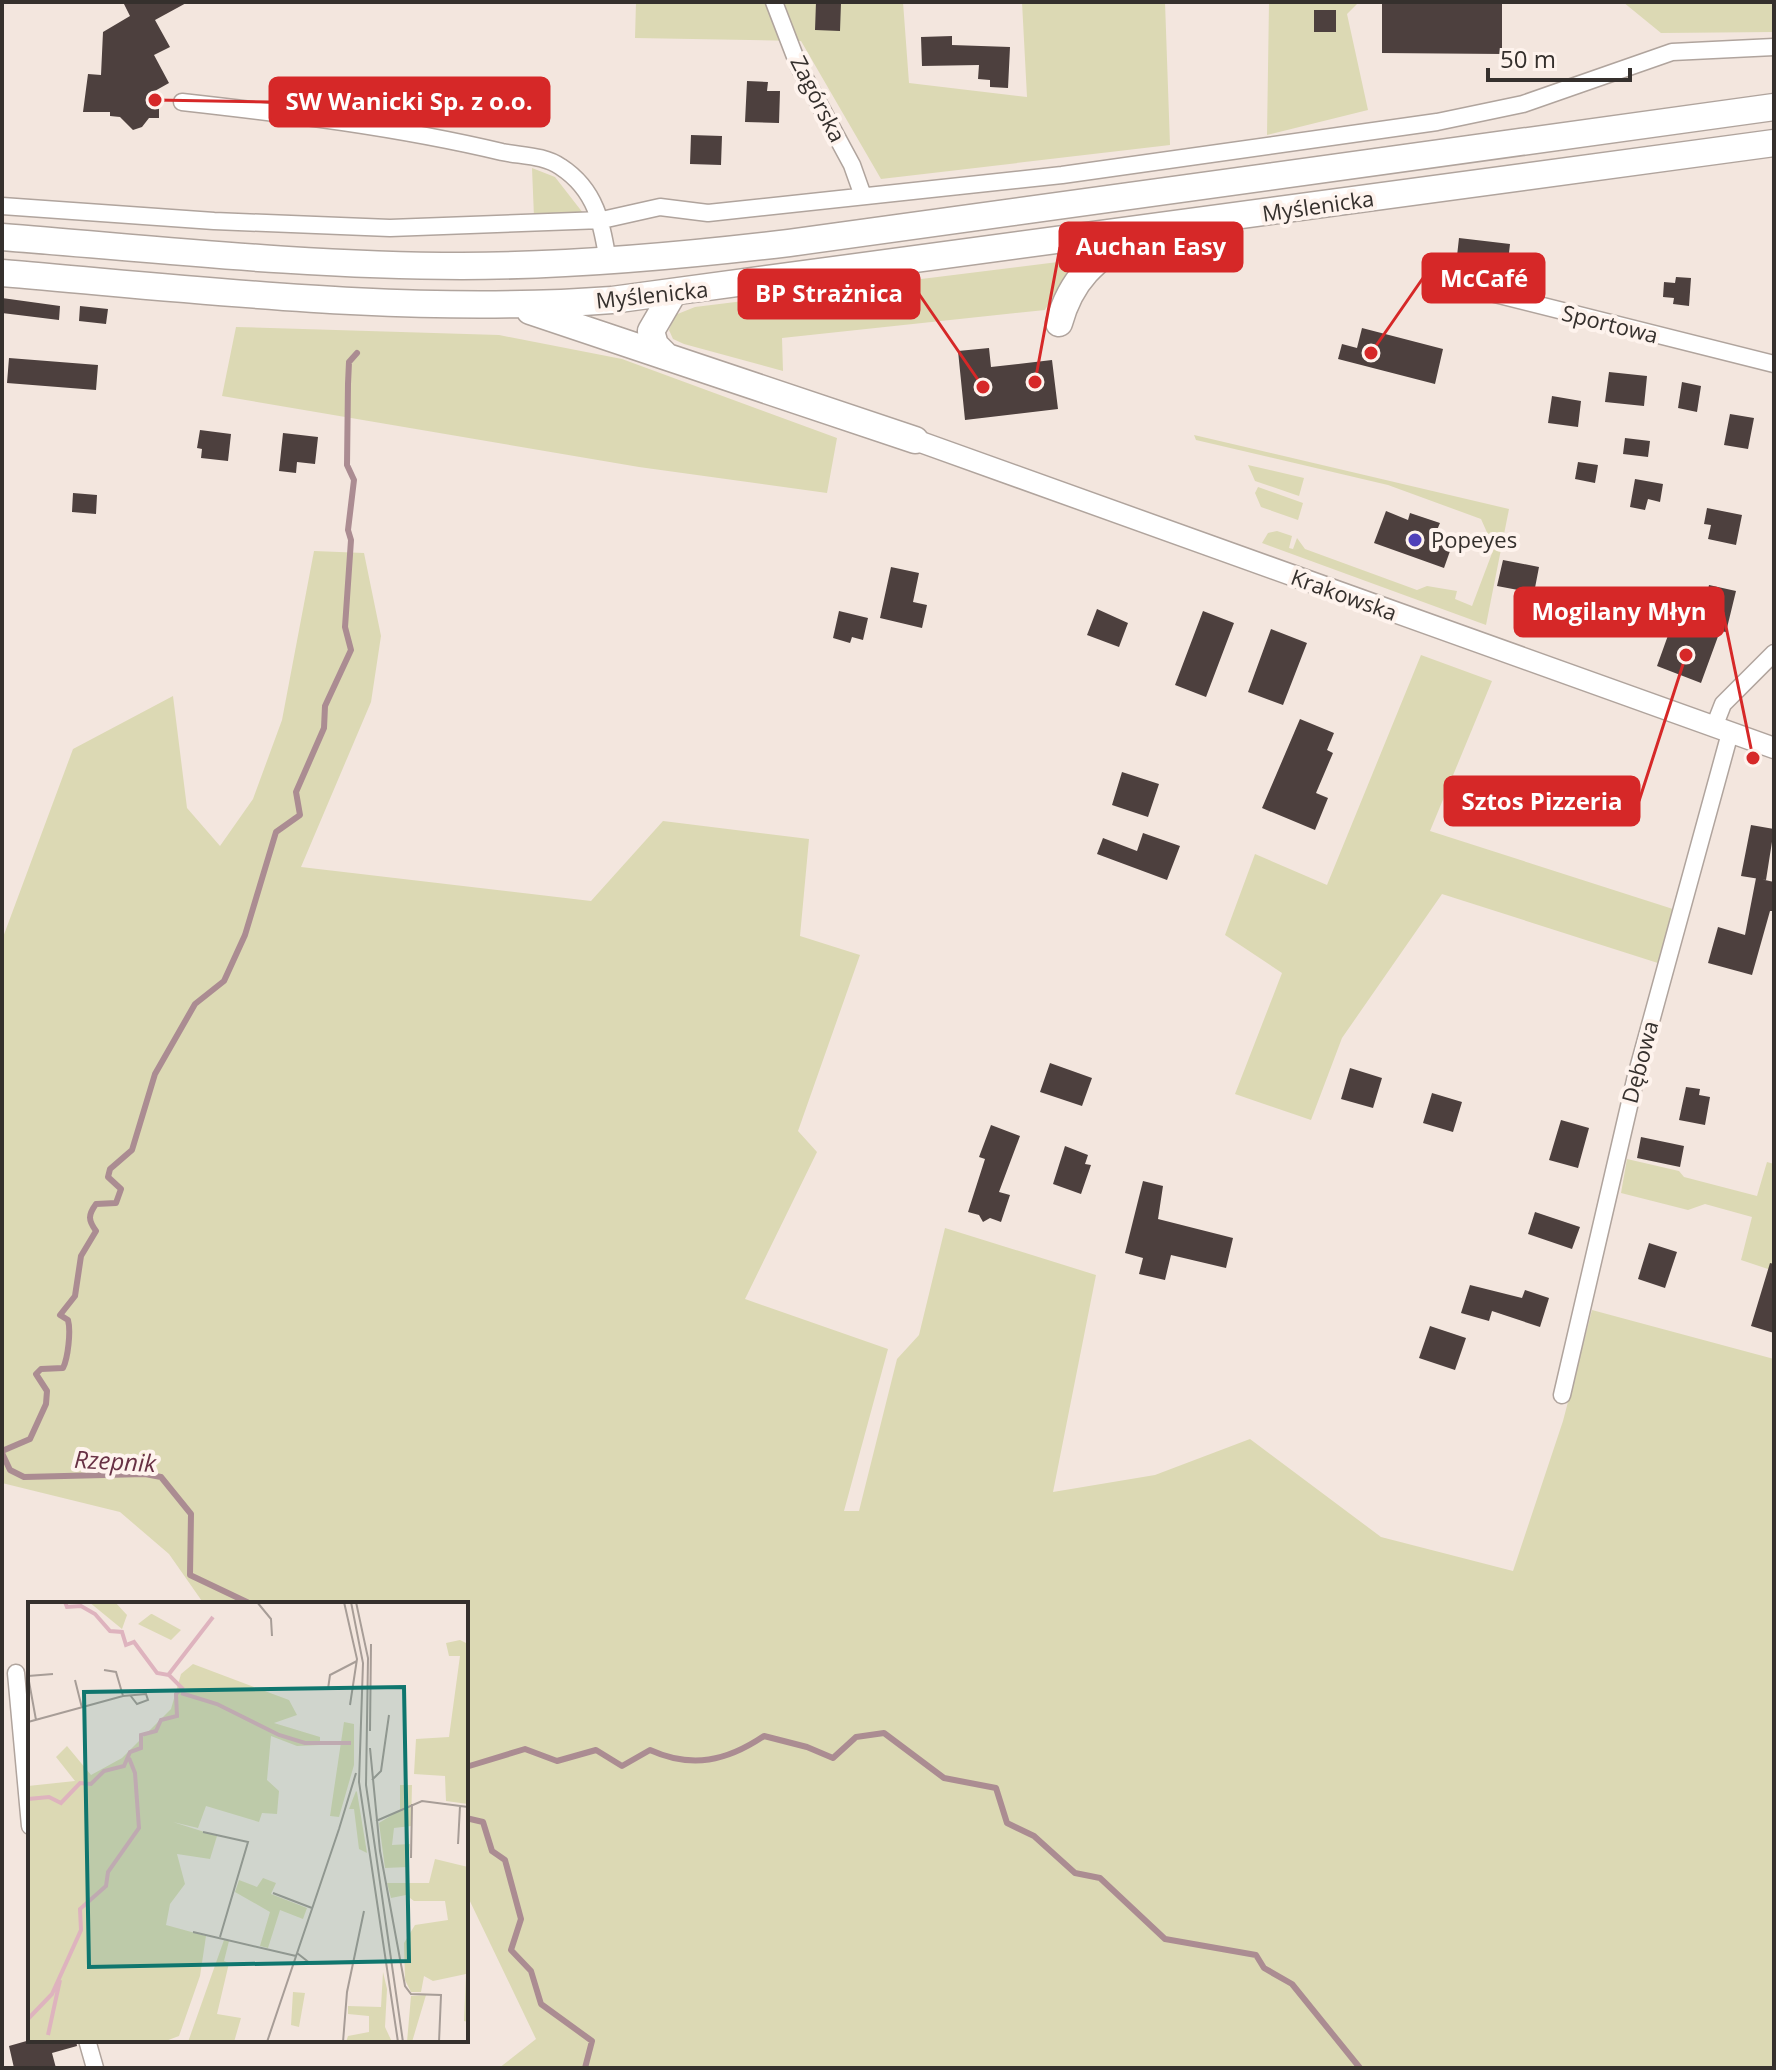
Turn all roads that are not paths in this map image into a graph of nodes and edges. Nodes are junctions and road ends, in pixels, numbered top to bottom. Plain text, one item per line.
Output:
1 (774, 2) edge
2 (1774, 47) edge
3 (182, 102) dead end
4 (1774, 107) edge
5 (1774, 143) edge
6 (863, 196) junction
7 (2, 206) edge
8 (602, 220) junction
9 (1137, 231) junction
10 (2, 237) edge
11 (608, 262) junction
12 (2, 273) edge
13 (1447, 282) dead end
14 (672, 295) junction
15 (515, 306) junction
16 (1059, 323) dead end
17 (665, 355) junction
18 (1774, 364) edge
19 (915, 440) joint
20 (1774, 653) edge
21 (1722, 730) junction
22 (1774, 748) edge
23 (1562, 1395) dead end
24 (16, 1673) dead end
25 (28, 1804) edge
26 (88, 2042) edge
27 (95, 2068) edge

1 - 6 street, Zagórska
2 - 6 street
3 - 8 street
4 - 11 highway, Myślenicka
5 - 9 highway, Myślenicka
6 - 8 street
7 - 8 street
8 - 11 street
9 - 14 highway, Myślenicka
9 - 16 highway
10 - 11 highway, Myślenicka
12 - 15 highway, Myślenicka
13 - 18 street, Sportowa
14 - 15 highway, Myślenicka
14 - 17 highway
15 - 17 highway
17 - 19 highway
19 - 21 street, Krakowska
20 - 21 street
21 - 22 street, Krakowska
21 - 23 street, Dębowa
24 - 25 street
26 - 27 street

